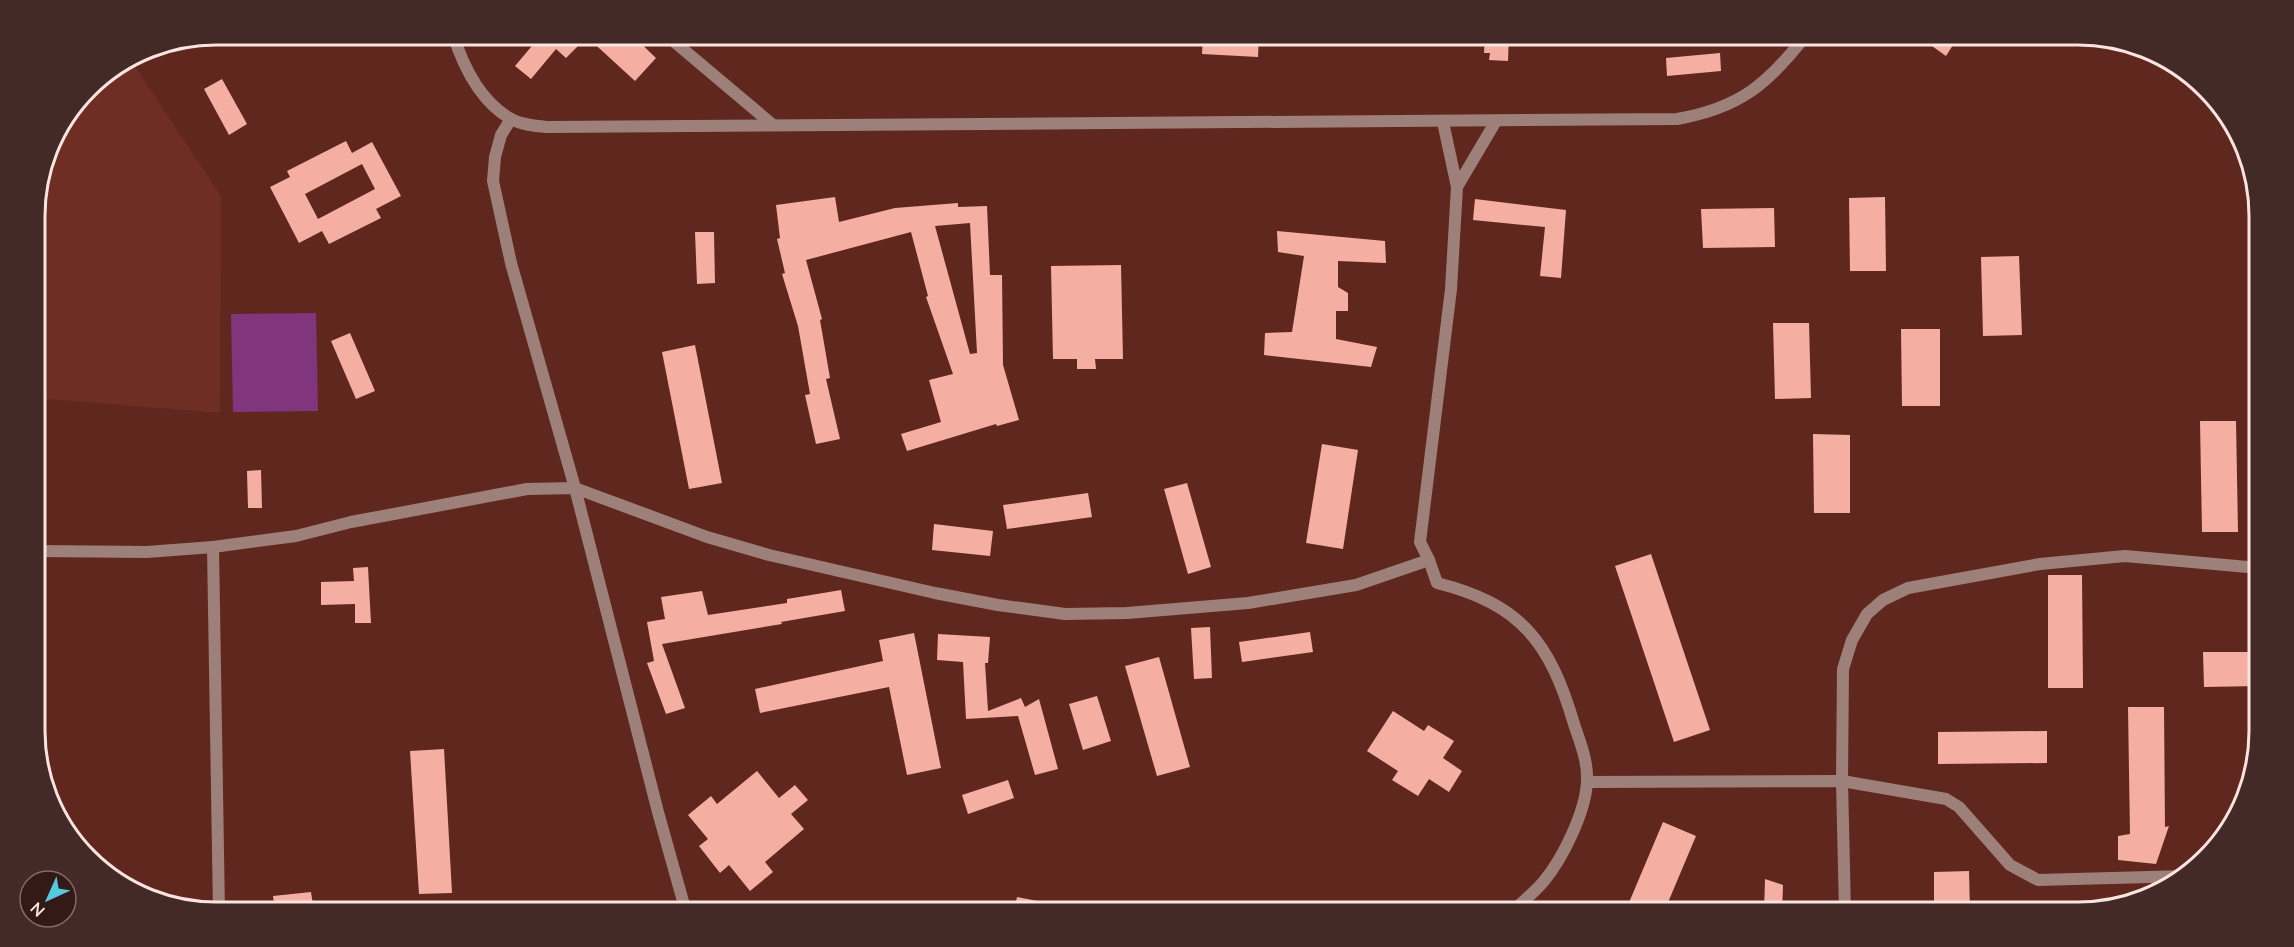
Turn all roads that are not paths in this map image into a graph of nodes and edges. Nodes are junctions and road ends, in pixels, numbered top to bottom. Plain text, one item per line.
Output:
1 (458, 45) edge
2 (678, 45) edge
3 (1798, 45) edge
4 (511, 119) junction
5 (1496, 121) junction
6 (1443, 122) junction
7 (773, 125) junction
8 (1457, 187) junction
9 (575, 488) junction
10 (213, 547) junction
11 (45, 551) edge
12 (1429, 560) junction
13 (2249, 567) edge
14 (1842, 781) junction
15 (1587, 782) junction
16 (2167, 877) edge
17 (219, 902) edge
18 (684, 902) edge
19 (1522, 902) edge
20 (1845, 902) edge

1 - 4 street
2 - 7 street
3 - 5 street
4 - 7 street
4 - 9 street
5 - 6 street
5 - 8 street
6 - 7 street
6 - 8 street
8 - 12 street
9 - 10 street
9 - 12 street
9 - 18 street
10 - 11 street
10 - 17 street
12 - 15 street
13 - 14 street
14 - 15 street
14 - 16 street
14 - 20 street
15 - 19 street

